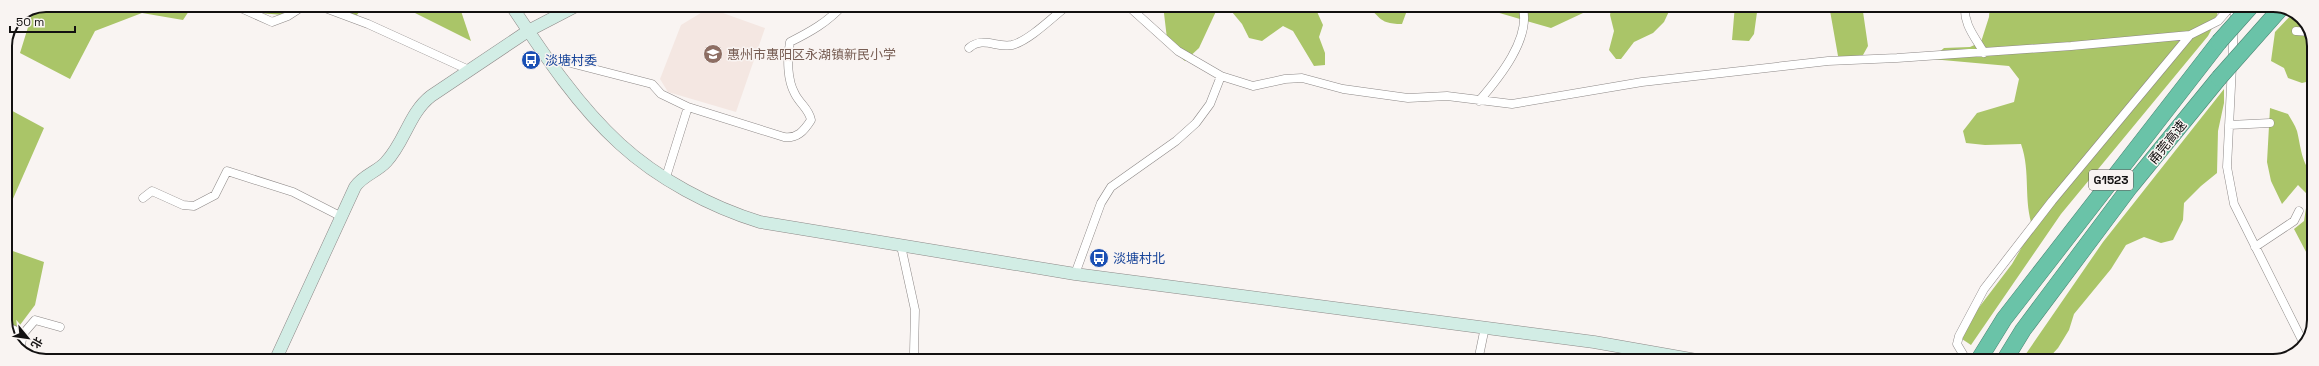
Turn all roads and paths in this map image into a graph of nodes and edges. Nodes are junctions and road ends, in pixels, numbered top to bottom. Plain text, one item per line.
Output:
1 (250, 12) edge
2 (294, 12) edge
3 (336, 12) edge
4 (516, 12) edge
5 (564, 12) edge
6 (837, 12) edge
7 (1059, 12) edge
8 (1135, 12) edge
9 (1524, 12) edge
10 (1964, 12) edge
11 (2226, 12) edge
12 (2235, 12) edge
13 (2246, 12) edge
14 (2277, 12) edge
15 (528, 31) junction
16 (2296, 31) dead end
17 (2303, 32) edge
18 (2190, 34) junction
19 (970, 48) dead end
20 (1984, 53) junction
21 (548, 57) junction
22 (469, 70) junction
23 (1221, 76) junction
24 (1479, 101) junction
25 (688, 108) junction
26 (2270, 124) dead end
27 (2229, 125) junction
28 (666, 177) junction
29 (143, 198) dead end
30 (2299, 211) dead end
31 (342, 217) junction
32 (901, 246) junction
33 (2255, 247) junction
34 (1075, 274) junction
35 (60, 327) dead end
36 (1485, 327) junction
37 (13, 329) edge
38 (23, 334) junction
39 (2301, 338) edge
40 (21, 343) edge
41 (278, 354) edge
42 (915, 354) edge
43 (1479, 354) edge
44 (1662, 354) edge
45 (1963, 354) edge
46 (1982, 354) edge
47 (2008, 354) edge

1 - 2 street
3 - 22 street
4 - 15 main road
5 - 15 main road
6 - 25 street
7 - 19 street
8 - 23 street
9 - 24 street
10 - 20 street
11 - 18 street
12 - 27 street
13 - 46 highway, 甬莞高速 / G1523, bridge
14 - 47 highway, 甬莞高速 / G1523, bridge
15 - 21 main road
15 - 22 main road
16 - 17 street
18 - 20 street
18 - 45 street
20 - 24 street
21 - 25 street
21 - 28 main road
22 - 31 main road
23 - 24 street
23 - 34 street
25 - 28 street
26 - 27 street
27 - 33 street
28 - 32 main road
29 - 31 street
30 - 33 street
31 - 41 main road
32 - 34 main road
32 - 42 street
33 - 39 street
34 - 36 main road
35 - 38 street
36 - 43 street
36 - 44 main road
37 - 38 street
38 - 40 street

